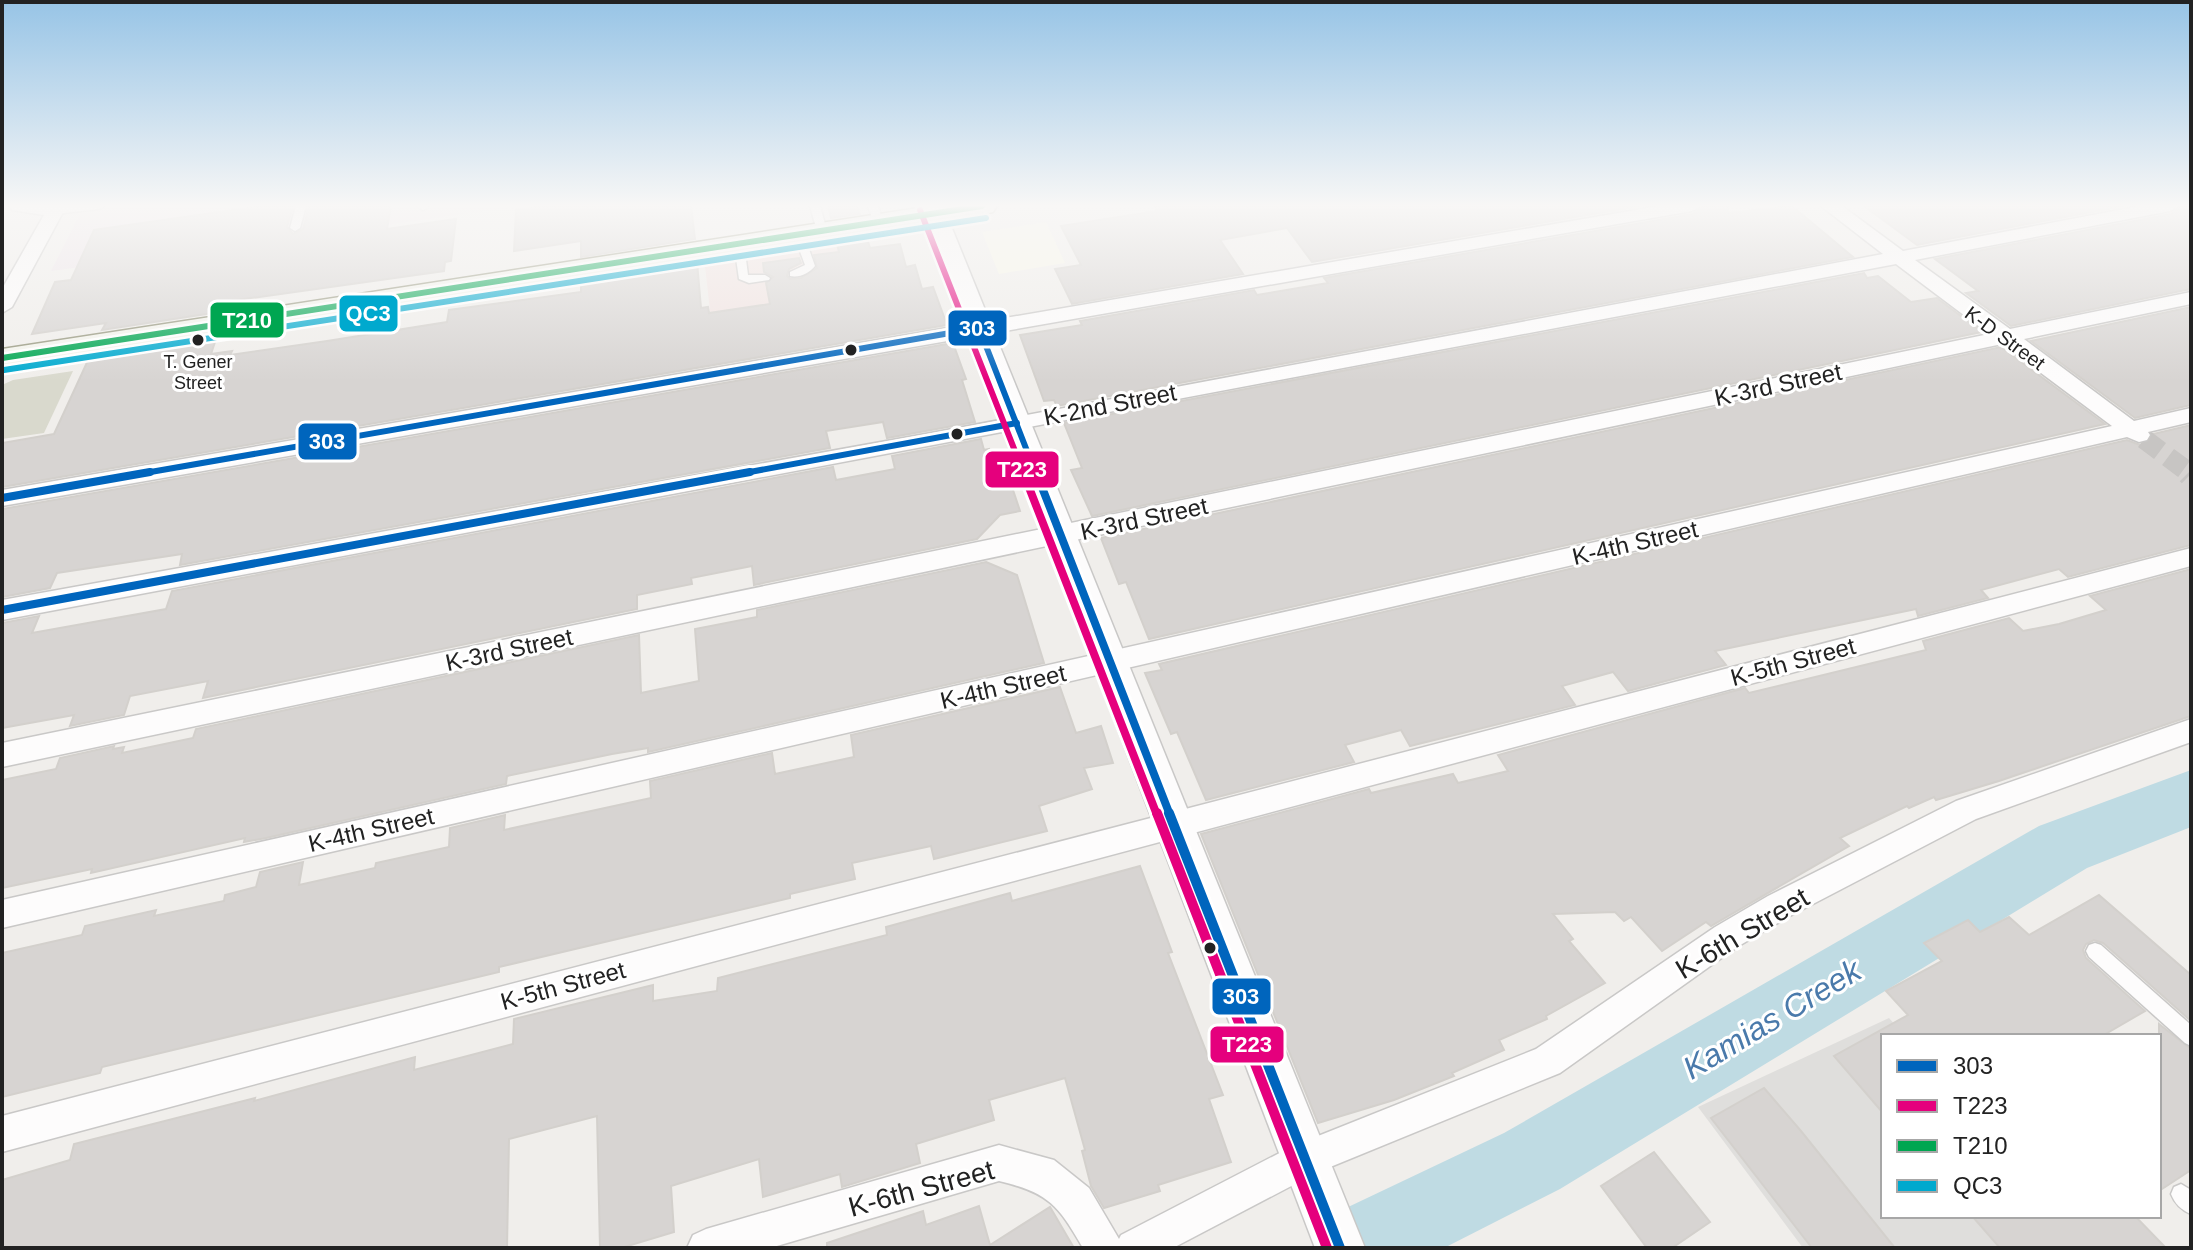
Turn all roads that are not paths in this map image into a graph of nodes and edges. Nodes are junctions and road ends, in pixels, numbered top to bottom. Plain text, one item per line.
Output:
1 (26, 264) edge
2 (608, 264) edge
3 (741, 264) edge
4 (810, 264) edge
5 (954, 264) edge
6 (1351, 264) edge
7 (1859, 264) edge
8 (1908, 264) edge
9 (794, 274) dead end
10 (765, 278) dead end
11 (2191, 298) edge
12 (2, 307) edge
13 (979, 328) junction
14 (2004, 337) junction
15 (2, 358) edge
16 (2191, 415) edge
17 (1017, 423) junction
18 (2137, 434) junction
19 (2, 498) edge
20 (1062, 536) junction
21 (2191, 557) edge
22 (2, 610) edge
23 (1110, 663) junction
24 (2191, 730) edge
25 (2, 755) edge
26 (1172, 826) junction
27 (2, 914) edge
28 (2095, 951) dead end
29 (2191, 1037) edge
30 (2, 1134) edge
31 (1310, 1172) junction
32 (706, 1248) edge
33 (1104, 1248) edge
34 (1134, 1248) edge
35 (1340, 1248) edge

1 - 12 street
2 - 15 main road
3 - 10 lane
4 - 9 lane
5 - 13 street
6 - 13 street
7 - 17 street, K-2nd Street
8 - 14 street, K-D Street
11 - 14 street, K-3rd Street
13 - 17 street
13 - 19 street
14 - 18 street, K-D Street
14 - 20 street, K-3rd Street
16 - 18 street, K-4th Street
17 - 20 street
17 - 22 street, K-2nd Street
18 - 23 street, K-4th Street
20 - 23 street
20 - 25 street, K-3rd Street
21 - 26 street, K-5th Street
23 - 26 street
23 - 27 street, K-4th Street
24 - 31 street, K-6th Street
26 - 30 street, K-5th Street
26 - 31 street
28 - 29 lane
31 - 34 street, K-6th Street
31 - 35 street
32 - 33 street, K-6th Street

